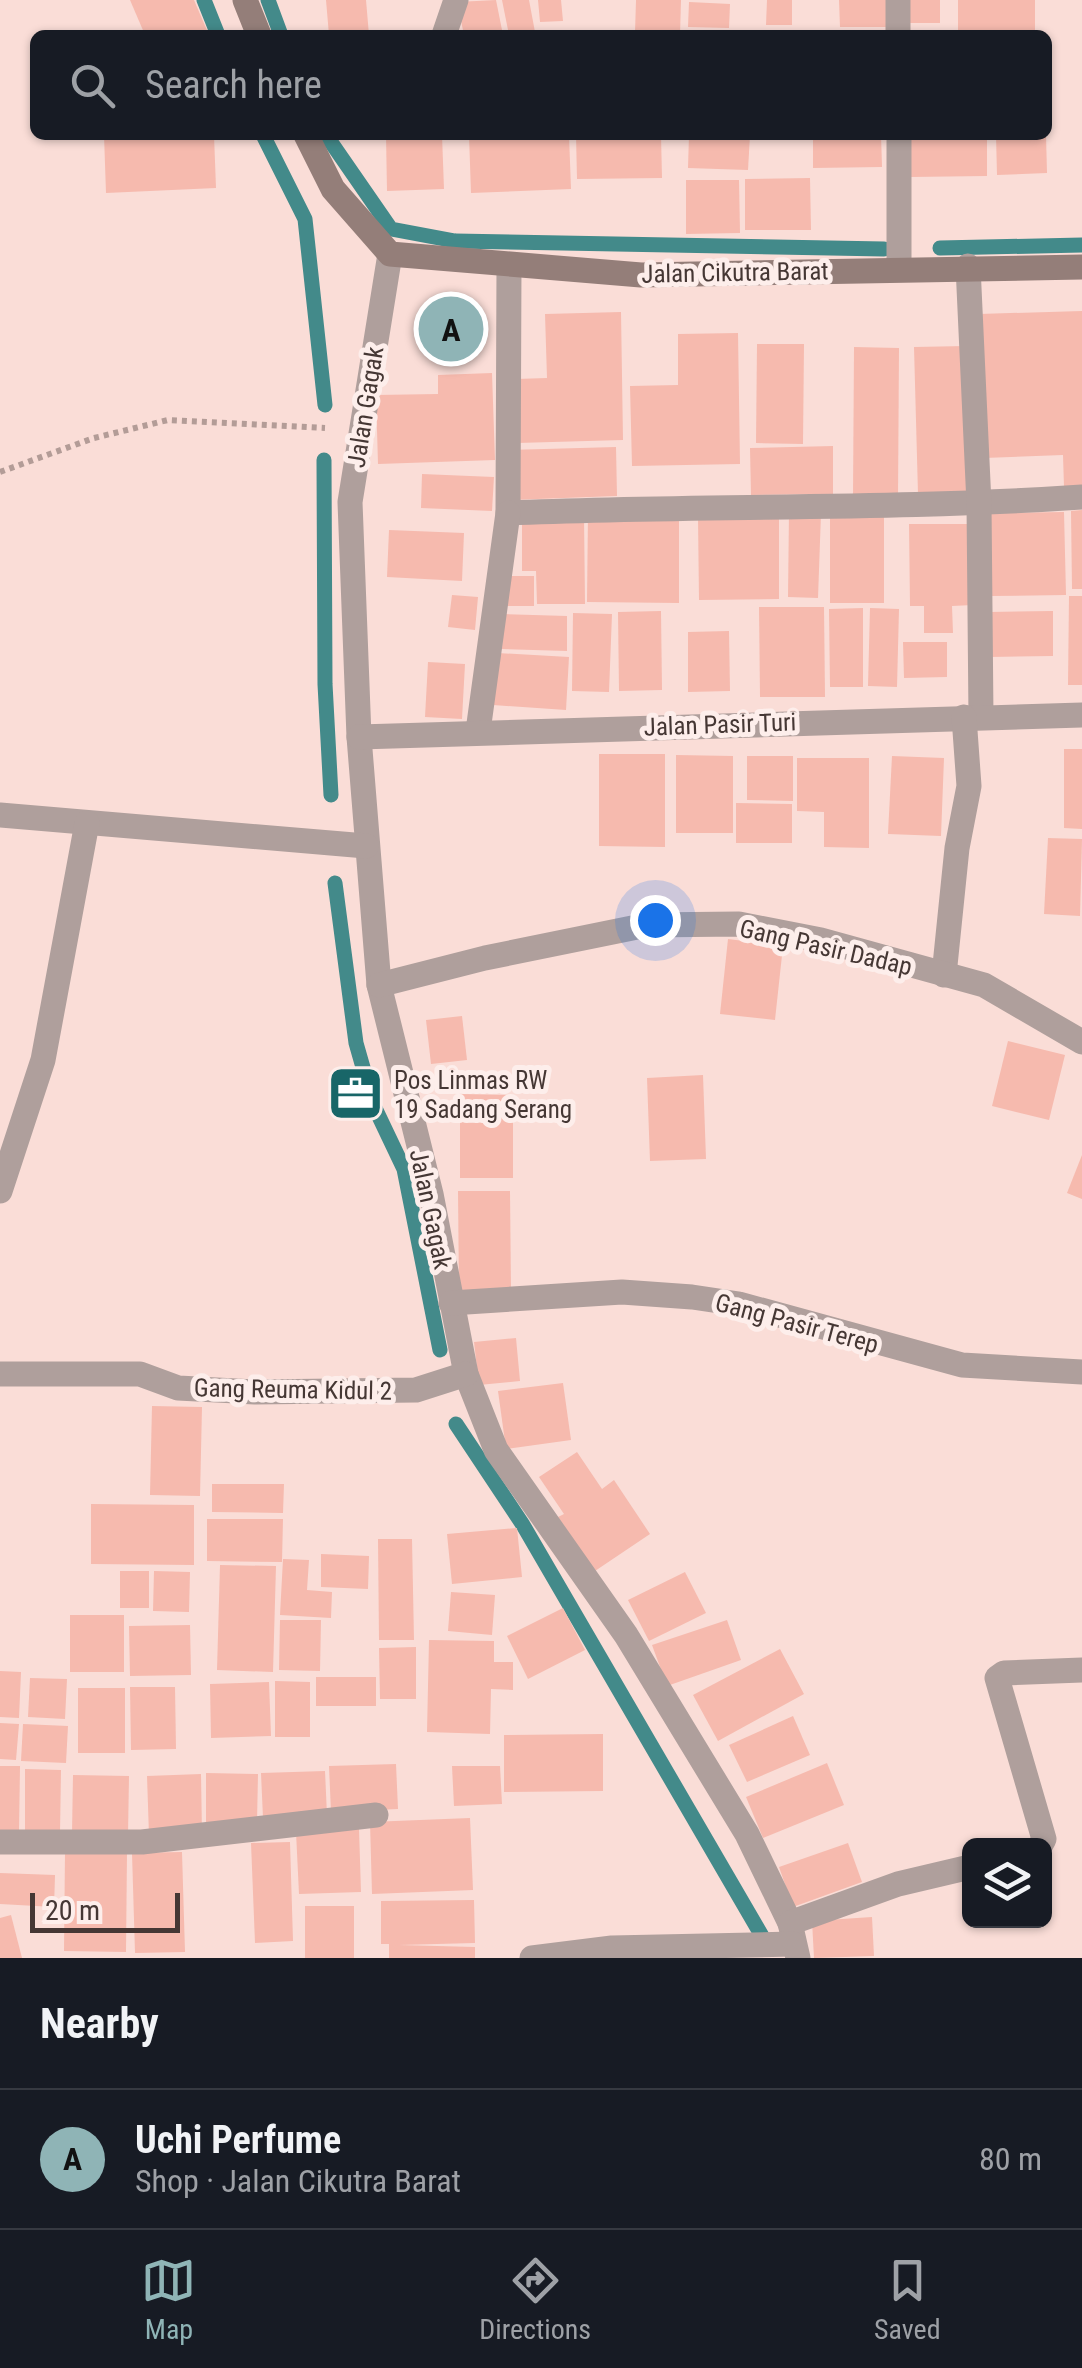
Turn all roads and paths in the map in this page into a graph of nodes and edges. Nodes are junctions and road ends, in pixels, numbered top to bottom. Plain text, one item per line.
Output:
1 (245, 0) edge
2 (456, 0) edge
3 (898, 0) edge
4 (257, 30) edge
5 (446, 30) edge
6 (898, 30) edge
7 (308, 140) edge
8 (899, 140) edge
9 (390, 254) junction
10 (509, 265) junction
11 (968, 266) junction
12 (1082, 267) edge
13 (899, 268) junction
14 (360, 430) junction
15 (0, 472) edge
16 (1082, 497) edge
17 (980, 504) junction
18 (508, 513) junction
19 (1082, 715) edge
20 (972, 717) junction
21 (478, 731) junction
22 (359, 737) junction
23 (0, 816) edge
24 (87, 823) junction
25 (366, 846) junction
26 (944, 974) junction
27 (379, 985) junction
28 (1082, 1042) edge
29 (0, 1192) edge
30 (451, 1303) junction
31 (1082, 1372) edge
32 (0, 1374) edge
33 (466, 1374) junction
34 (1082, 1670) edge
35 (376, 1815) dead end
36 (1044, 1838) edge
37 (0, 1842) edge
38 (962, 1869) edge
39 (794, 1942) edge
40 (532, 1958) edge

1 - 4 main road
2 - 5 street
3 - 6 street
7 - 9 main road
8 - 13 street
9 - 10 main road, Jalan Cikutra Barat
9 - 14 street, Jalan Gagak
10 - 13 main road, Jalan Cikutra Barat
10 - 18 street
11 - 12 main road, Jalan Cikutra Barat
11 - 13 main road, Jalan Cikutra Barat
11 - 17 street
14 - 15 path
14 - 22 street, Jalan Gagak
16 - 17 street
17 - 18 street
17 - 20 street
18 - 21 street
19 - 20 street, Jalan Pasir Turi
20 - 21 street, Jalan Pasir Turi
20 - 26 street
21 - 22 street, Jalan Pasir Turi
22 - 25 street, Jalan Gagak
23 - 24 street
24 - 25 street
24 - 29 street
25 - 27 street, Jalan Gagak
26 - 27 street, Gang Pasir Dadap
26 - 28 street, Gang Pasir Dadap
27 - 30 street, Jalan Gagak
30 - 31 street, Gang Pasir Terep
30 - 33 street, Jalan Gagak
32 - 33 street, Gang Reuma Kidul 2
33 - 39 street, Jalan Gagak
34 - 36 street
35 - 37 street
38 - 39 street
39 - 40 street

